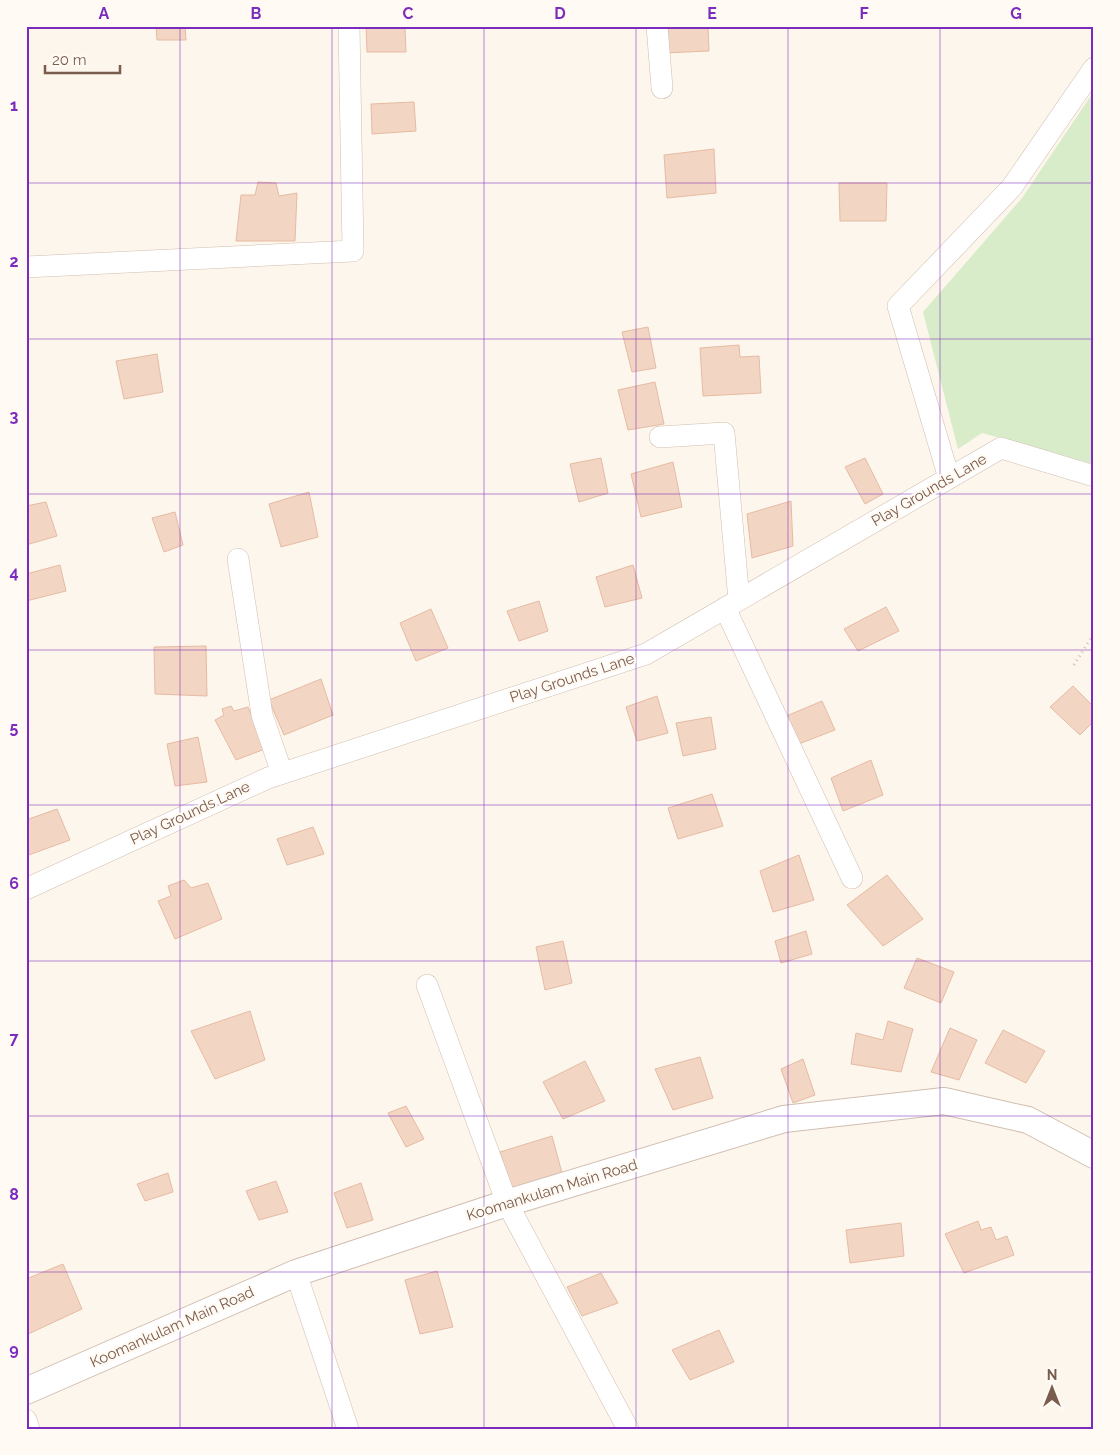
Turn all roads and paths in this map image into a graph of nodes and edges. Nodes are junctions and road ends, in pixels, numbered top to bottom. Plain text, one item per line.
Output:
1 (349, 26) edge
2 (657, 26) edge
3 (1094, 68) edge
4 (662, 88) dead end
5 (26, 266) edge
6 (660, 437) dead end
7 (1094, 476) edge
8 (949, 478) junction
9 (238, 559) dead end
10 (732, 604) junction
11 (1094, 633) edge
12 (1074, 664) dead end
13 (282, 773) junction
14 (852, 878) dead end
15 (26, 889) edge
16 (427, 985) dead end
17 (1094, 1155) edge
18 (507, 1203) junction
19 (296, 1273) junction
20 (26, 1390) edge
21 (26, 1420) edge
22 (29, 1429) edge
23 (348, 1429) edge
24 (628, 1429) edge

1 - 5 street
2 - 4 street
3 - 8 street
6 - 10 street
7 - 8 street, Play Grounds Lane
8 - 10 street, Play Grounds Lane
9 - 13 street
10 - 13 street, Play Grounds Lane
10 - 14 street
11 - 12 path
13 - 15 street, Play Grounds Lane
16 - 18 street
17 - 18 street, Koomankulam Main Road
18 - 19 street, Koomankulam Main Road
18 - 24 street
19 - 20 street, Koomankulam Main Road
19 - 23 street
21 - 22 street

